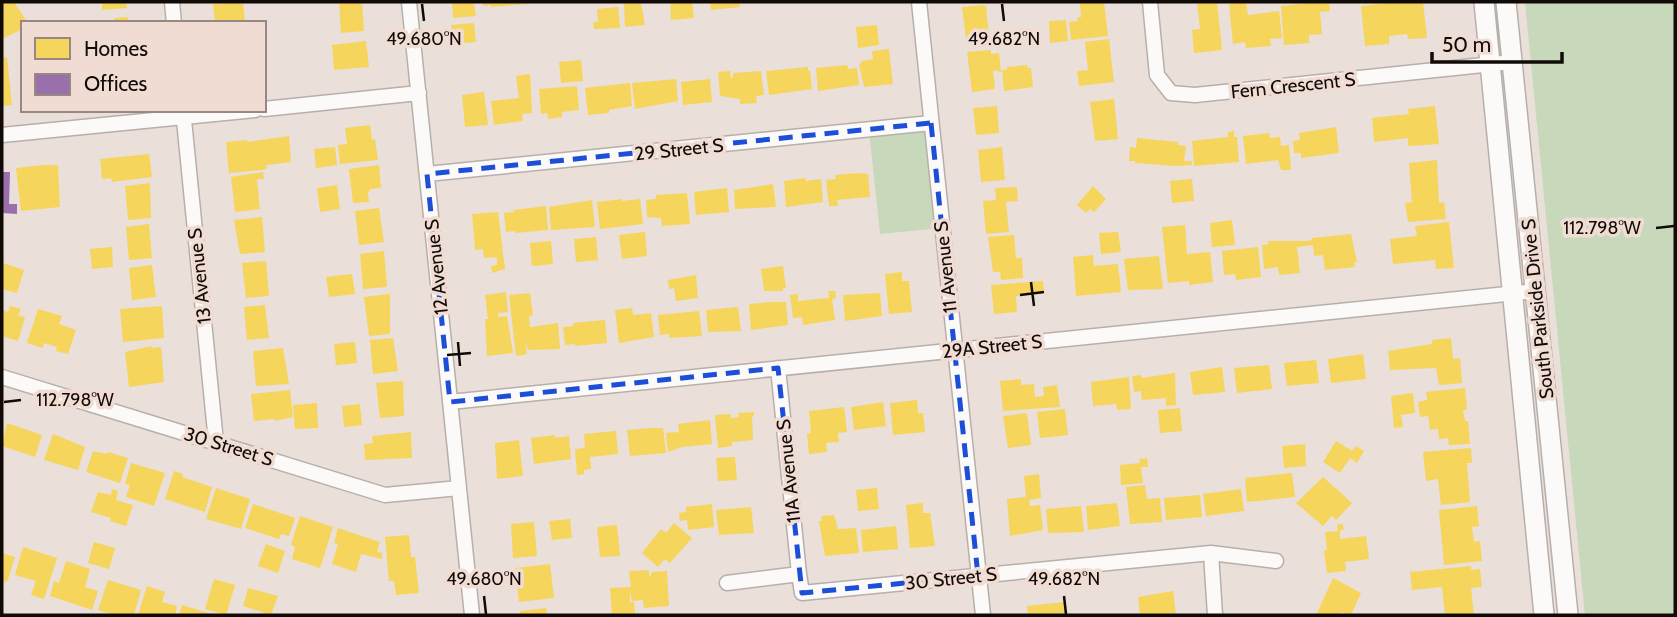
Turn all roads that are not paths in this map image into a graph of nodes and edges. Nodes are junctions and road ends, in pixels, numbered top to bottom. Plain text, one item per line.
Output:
1 (172, 2) edge
2 (409, 2) edge
3 (919, 2) edge
4 (1150, 2) edge
5 (1484, 2) edge
6 (1506, 2) edge
7 (174, 21) edge
8 (1512, 62) junction
9 (1491, 65) junction
10 (419, 93) junction
11 (266, 109) edge
12 (219, 112) edge
13 (183, 114) edge
14 (931, 123) junction
15 (2, 135) edge
16 (427, 174) junction
17 (1535, 290) junction
18 (1511, 293) junction
19 (954, 351) junction
20 (778, 368) junction
21 (2, 377) edge
22 (450, 402) junction
23 (216, 442) junction
24 (459, 488) junction
25 (1211, 554) junction
26 (1276, 561) dead end
27 (799, 574) junction
28 (978, 576) junction
29 (727, 583) dead end
30 (472, 615) edge
31 (983, 615) edge
32 (1216, 615) edge
33 (1544, 615) edge
34 (1568, 615) edge

1 - 7 street
2 - 10 street, 12 Avenue S
3 - 14 street, 11 Avenue S
4 - 9 street, Fern Crescent S
5 - 9 main road, South Parkside Drive S
6 - 8 main road, South Parkside Drive S
8 - 9 street, Fern Crescent S
8 - 17 main road, South Parkside Drive S
9 - 18 main road, South Parkside Drive S
10 - 11 street
10 - 16 street, 12 Avenue S
12 - 13 street
13 - 15 street
13 - 23 street, 13 Avenue S
14 - 16 street, 29 Street S
14 - 19 street, 11 Avenue S
16 - 22 street, 12 Avenue S
17 - 18 street, 29A Street S
17 - 34 main road, South Parkside Drive S
18 - 19 street, 29A Street S
18 - 33 main road, South Parkside Drive S
19 - 20 street, 29A Street S
19 - 28 street, 11 Avenue S
20 - 22 street, 29A Street S
20 - 27 street, 11A Avenue S
21 - 23 street, 30 Street S
22 - 24 street, 12 Avenue S
23 - 24 street, 30 Street S
24 - 30 street, 12 Avenue S
25 - 26 street, 30 Street S
25 - 28 street, 30 Street S
25 - 32 street
27 - 28 street, 30 Street S
27 - 29 street
28 - 31 street, 11 Avenue S

